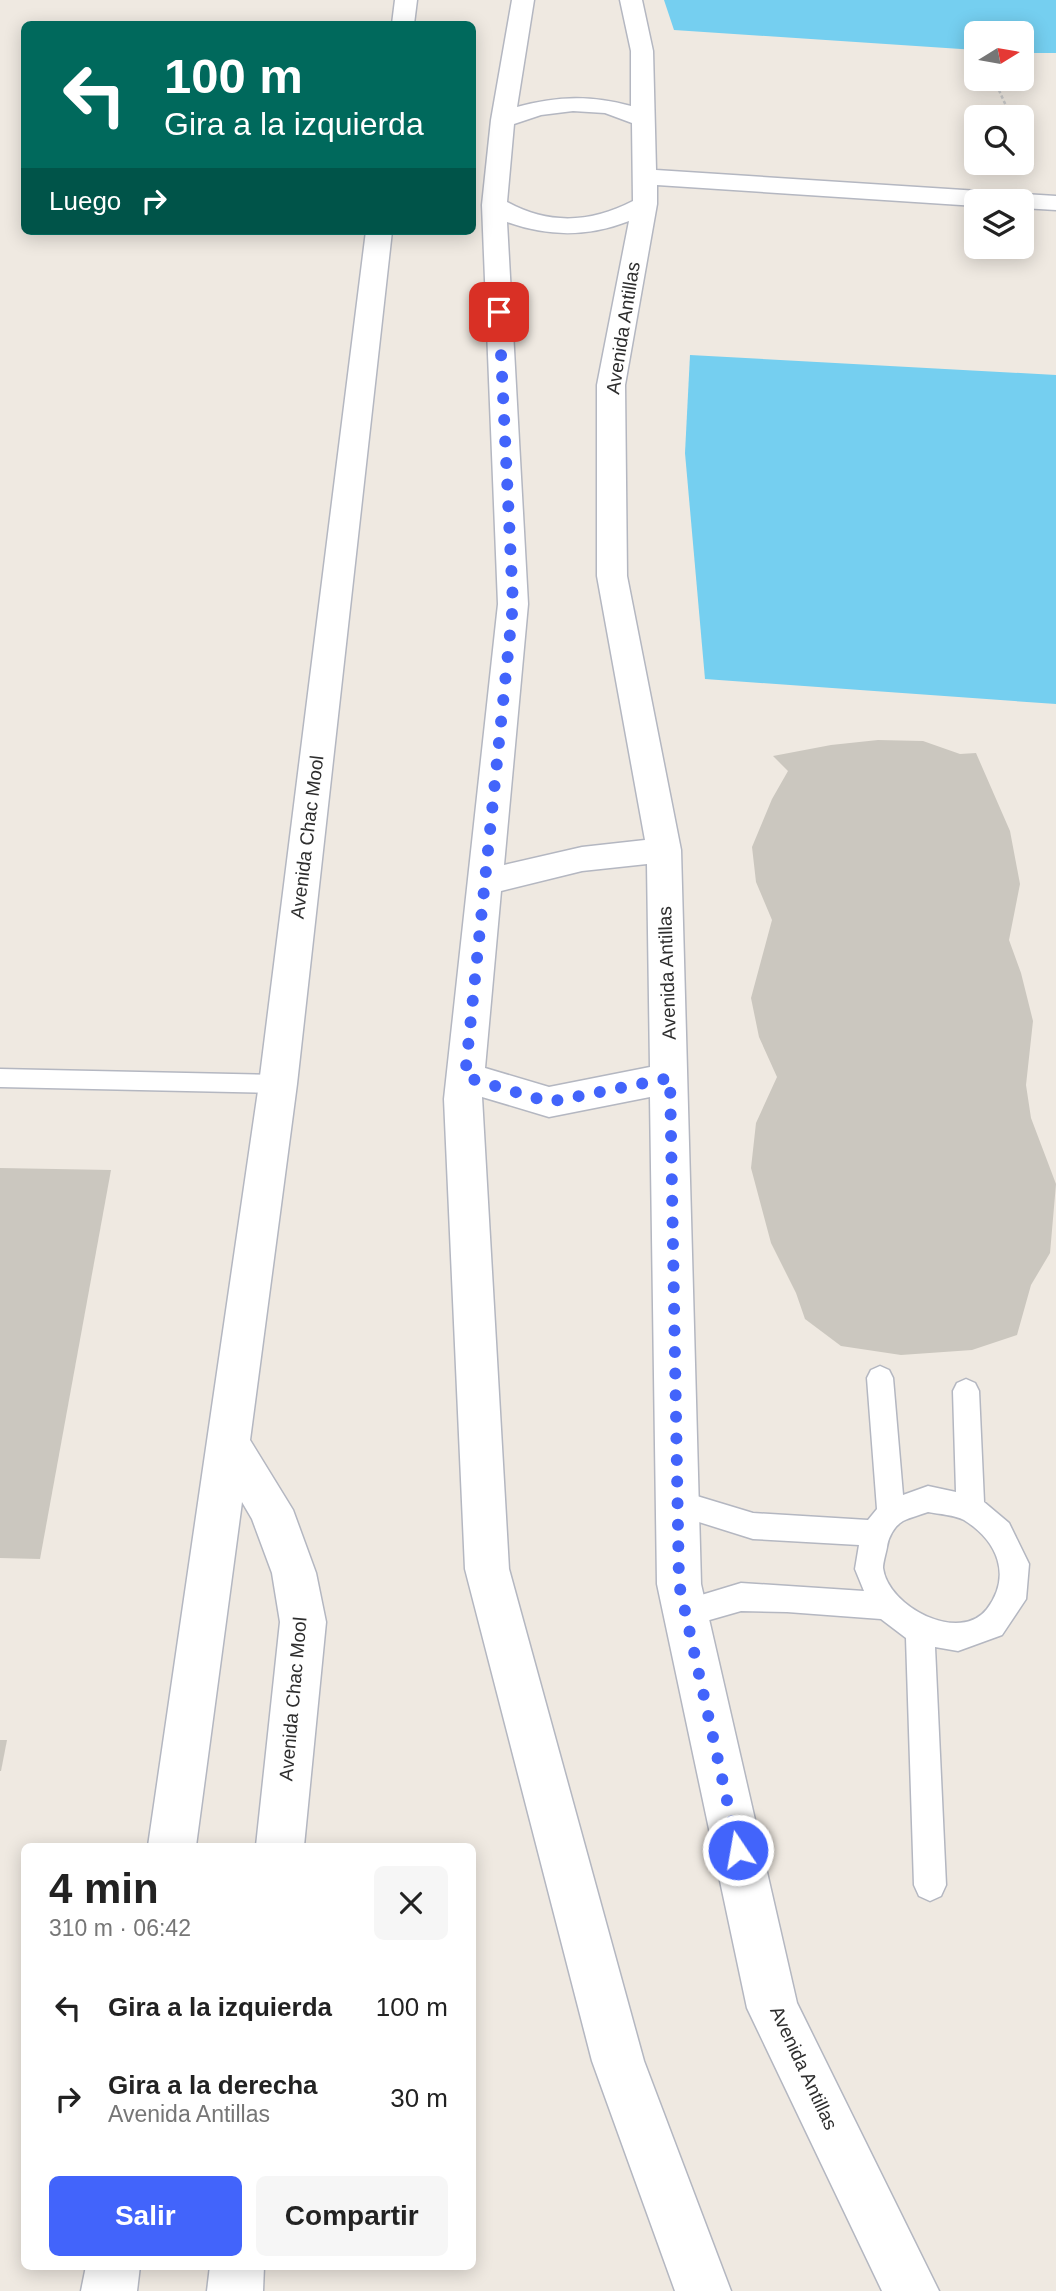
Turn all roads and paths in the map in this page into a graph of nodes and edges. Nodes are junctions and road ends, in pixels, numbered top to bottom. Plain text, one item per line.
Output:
1 (406, 0) edge
2 (523, 0) edge
3 (631, 0) edge
4 (403, 21) edge
5 (642, 119) junction
6 (503, 120) junction
7 (646, 190) junction
8 (964, 199) edge
9 (1034, 202) edge
10 (1056, 203) edge
11 (495, 205) junction
12 (379, 235) edge
13 (664, 850) junction
14 (485, 882) junction
15 (465, 1077) junction
16 (0, 1078) edge
17 (670, 1078) junction
18 (278, 1084) junction
19 (880, 1378) dead end
20 (967, 1391) dead end
21 (228, 1443) junction
22 (677, 1503) junction
23 (971, 1508) junction
24 (883, 1523) junction
25 (886, 1606) junction
26 (685, 1613) junction
27 (920, 1631) junction
28 (172, 1843) edge
29 (280, 1843) edge
30 (930, 1885) dead end
31 (112, 2270) edge
32 (237, 2270) edge
33 (109, 2291) edge
34 (234, 2291) edge
35 (703, 2291) edge
36 (911, 2291) edge

1 - 4 street
2 - 6 street
3 - 5 street, Avenida Antillas
5 - 6 street
5 - 7 street, Avenida Antillas
6 - 11 street
7 - 8 street
7 - 11 street
7 - 13 street, Avenida Antillas
9 - 10 street
11 - 14 street
12 - 18 street, Avenida Chac Mool
13 - 14 street
13 - 17 street, Avenida Antillas
14 - 15 street
15 - 17 street
15 - 35 street
16 - 18 lane
17 - 22 street, Avenida Antillas
18 - 21 street, Avenida Chac Mool
19 - 24 lane
20 - 23 lane
21 - 28 street, Avenida Chac Mool
21 - 29 street, Avenida Chac Mool
22 - 24 lane
22 - 26 street, Avenida Antillas
23 - 24 lane
23 - 27 lane
24 - 25 lane
25 - 26 lane
25 - 27 lane
26 - 36 street, Avenida Antillas
27 - 30 lane
31 - 33 street
32 - 34 street

